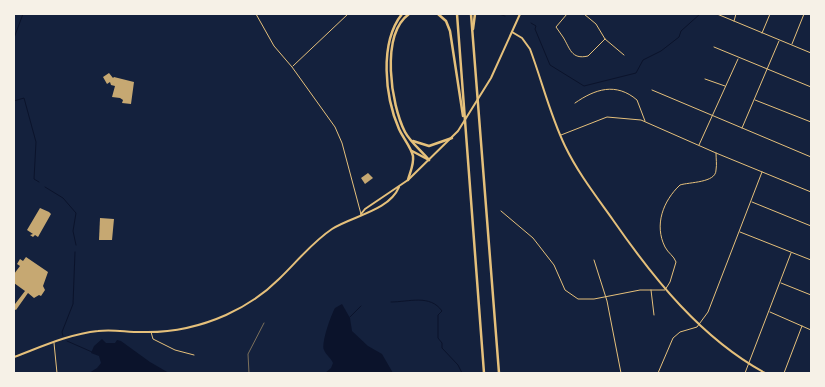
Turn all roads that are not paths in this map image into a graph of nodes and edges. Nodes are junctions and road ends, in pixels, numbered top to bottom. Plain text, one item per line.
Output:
1 (256, 14) edge
2 (348, 14) edge
3 (402, 14) edge
4 (409, 14) edge
5 (438, 14) edge
6 (458, 14) edge
7 (471, 14) edge
8 (475, 14) edge
9 (520, 14) edge
10 (567, 14) edge
11 (584, 14) edge
12 (717, 14) edge
13 (736, 14) edge
14 (770, 14) edge
15 (804, 14) edge
16 (734, 22) junction
17 (512, 32) junction
18 (762, 34) junction
19 (472, 38) junction
20 (605, 38) junction
21 (780, 40) junction
22 (792, 45) junction
23 (714, 47) dead end
24 (811, 53) edge
25 (624, 54) dead end
26 (738, 58) junction
27 (292, 67) junction
28 (768, 70) junction
29 (705, 79) dead end
30 (725, 86) junction
31 (811, 87) edge
32 (652, 90) dead end
33 (754, 100) junction
34 (575, 102) dead end
35 (713, 116) junction
36 (645, 121) junction
37 (811, 122) edge
38 (741, 128) junction
39 (466, 135) junction
40 (560, 135) junction
41 (452, 138) junction
42 (410, 139) junction
43 (699, 146) junction
44 (410, 149) junction
45 (716, 153) junction
46 (811, 157) edge
47 (429, 160) junction
48 (762, 172) junction
49 (408, 180) junction
50 (399, 187) junction
51 (811, 192) edge
52 (383, 196) junction
53 (386, 201) junction
54 (751, 202) junction
55 (501, 211) dead end
56 (361, 214) junction
57 (811, 226) edge
58 (740, 232) junction
59 (791, 253) junction
60 (594, 260) dead end
61 (811, 260) edge
62 (780, 283) junction
63 (651, 290) junction
64 (664, 290) junction
65 (606, 296) junction
66 (811, 296) edge
67 (769, 312) junction
68 (654, 315) dead end
69 (264, 323) dead end
70 (700, 324) junction
71 (802, 326) junction
72 (811, 330) edge
73 (151, 332) junction
74 (54, 343) junction
75 (194, 355) dead end
76 (14, 357) edge
77 (749, 364) junction
78 (57, 373) edge
79 (248, 373) edge
80 (484, 373) edge
81 (499, 373) edge
82 (621, 373) edge
83 (658, 373) edge
84 (744, 373) edge
85 (766, 373) edge
86 (784, 373) edge

1 - 27 street
2 - 27 street
3 - 44 highway
4 - 42 highway
5 - 39 highway
6 - 39 highway
7 - 19 highway
8 - 19 highway
9 - 17 main road
10 - 20 street
11 - 20 street
12 - 16 street
13 - 16 street
14 - 18 street
15 - 22 street
16 - 18 street
17 - 40 main road
17 - 41 main road
18 - 21 street
19 - 81 highway
20 - 25 street
21 - 22 street
21 - 28 street
22 - 24 street
23 - 26 street
26 - 28 street
26 - 30 street
27 - 56 street
28 - 31 street
28 - 33 street
29 - 30 street
30 - 35 street
32 - 35 street
33 - 37 street
33 - 38 street
34 - 36 street
35 - 38 street
35 - 43 street
36 - 40 street
36 - 43 street
38 - 46 street
39 - 80 highway
40 - 64 main road
41 - 42 highway
41 - 47 main road
42 - 47 highway
43 - 45 street
44 - 47 highway
44 - 49 highway
45 - 48 street
45 - 64 street
47 - 49 main road
48 - 51 street
48 - 54 street
49 - 50 main road
50 - 52 main road
50 - 53 main road
52 - 53 main road
52 - 56 main road
53 - 56 main road
54 - 57 street
54 - 58 street
55 - 65 street
56 - 73 main road
58 - 59 street
58 - 70 street
59 - 61 street
59 - 62 street
60 - 65 street
62 - 66 street
62 - 67 street
63 - 64 street
63 - 65 street
63 - 68 street
64 - 70 main road
65 - 82 street
67 - 71 street
67 - 77 street
69 - 79 lane
70 - 77 main road
70 - 83 street
71 - 72 street
71 - 86 street
73 - 74 main road
73 - 75 street
74 - 76 main road
74 - 78 street
77 - 84 street
77 - 85 main road

